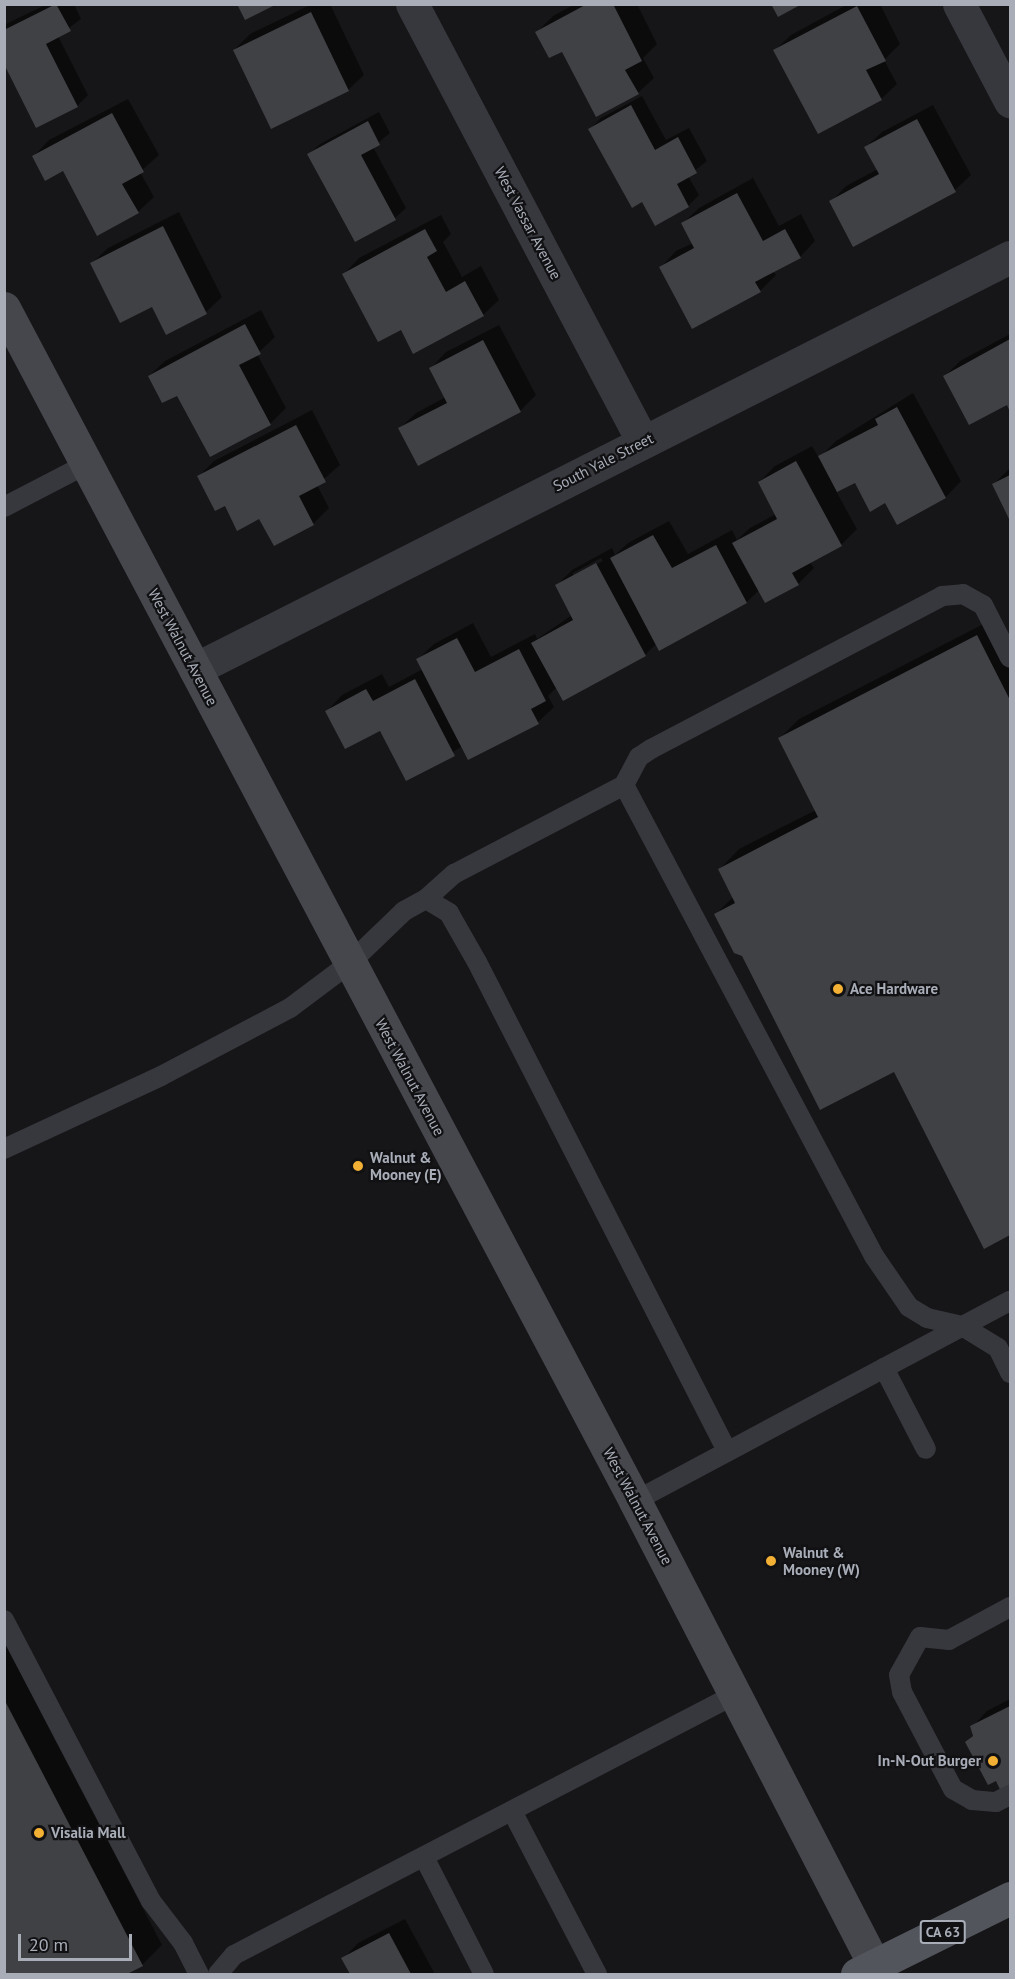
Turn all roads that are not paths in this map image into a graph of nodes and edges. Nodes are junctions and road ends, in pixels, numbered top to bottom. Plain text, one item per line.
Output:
1 (412, 4) edge
2 (959, 4) edge
3 (1011, 101) edge
4 (1011, 256) edge
5 (4, 309) edge
6 (643, 442) junction
7 (87, 465) junction
8 (4, 507) edge
9 (1011, 658) edge
10 (195, 669) junction
11 (624, 785) junction
12 (426, 899) junction
13 (350, 963) junction
14 (4, 1149) edge
15 (1011, 1301) edge
16 (962, 1326) junction
17 (884, 1368) junction
18 (1011, 1373) edge
19 (926, 1449) dead end
20 (727, 1451) junction
21 (635, 1501) junction
22 (1011, 1607) edge
23 (4, 1620) edge
24 (736, 1694) junction
25 (1011, 1795) edge
26 (512, 1811) junction
27 (424, 1857) junction
28 (1011, 1898) edge
29 (870, 1972) edge
30 (200, 1974) edge
31 (218, 1974) edge
32 (484, 1974) edge
33 (597, 1974) edge

1 - 6 street, West Vassar Avenue
2 - 3 street
4 - 6 street, South Yale Street
5 - 7 main road, West Walnut Avenue
6 - 10 street, South Yale Street
7 - 8 lane
7 - 10 main road, West Walnut Avenue
9 - 11 lane
10 - 13 main road, West Walnut Avenue
11 - 12 lane
11 - 16 lane
12 - 13 lane
12 - 20 lane
13 - 14 lane
13 - 21 main road, West Walnut Avenue
15 - 16 lane
16 - 17 lane
16 - 18 lane
17 - 19 lane
17 - 20 lane
20 - 21 lane
21 - 24 main road, West Walnut Avenue
22 - 25 lane
23 - 30 lane
24 - 26 lane
24 - 29 main road, West Walnut Avenue
26 - 27 lane
26 - 33 lane
27 - 31 lane
27 - 32 lane
28 - 29 main road, CA 63

